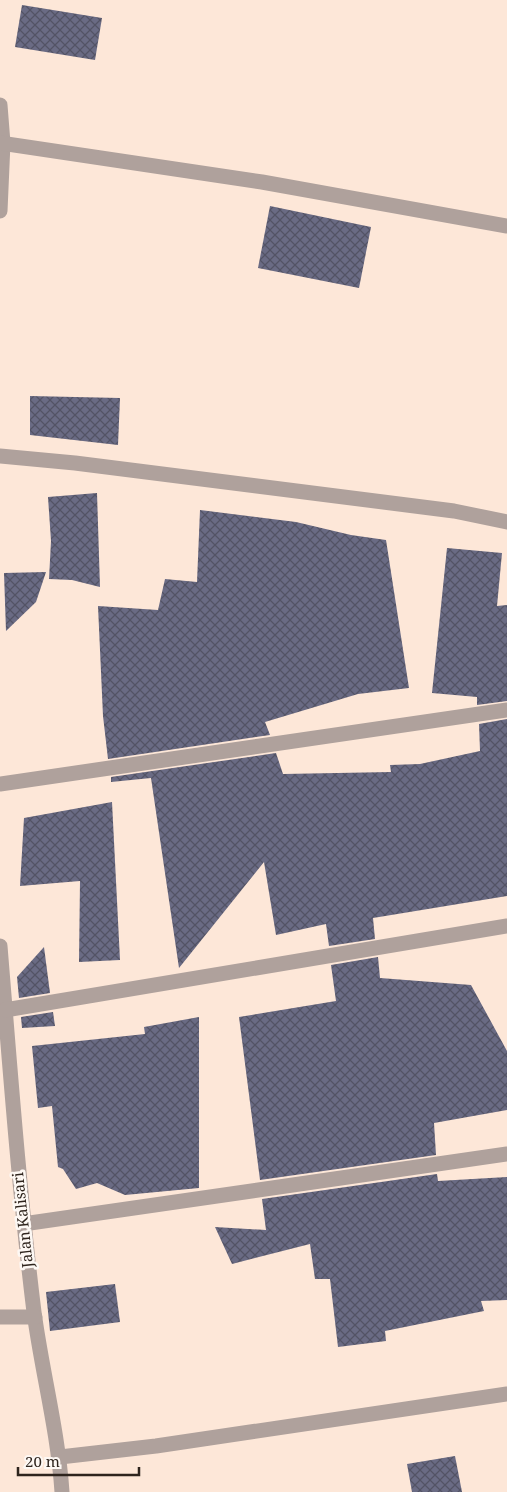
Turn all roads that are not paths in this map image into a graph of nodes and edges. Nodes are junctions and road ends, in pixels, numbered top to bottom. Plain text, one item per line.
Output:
1 (0, 106) edge
2 (1, 143) edge
3 (0, 211) edge
4 (507, 226) edge
5 (0, 456) edge
6 (507, 522) edge
7 (507, 710) edge
8 (0, 784) edge
9 (507, 926) edge
10 (0, 946) edge
11 (5, 1010) junction
12 (5, 1090) edge
13 (507, 1154) edge
14 (23, 1224) junction
15 (0, 1317) edge
16 (35, 1318) junction
17 (507, 1394) edge
18 (60, 1457) junction
19 (62, 1492) edge

1 - 2 street
2 - 3 street
2 - 4 street
5 - 6 street
7 - 8 street
9 - 11 street
10 - 11 street, Jalan Kalisari
11 - 12 street, Jalan Kalisari
12 - 14 street, Jalan Kalisari
13 - 14 street
14 - 16 street, Jalan Kalisari
15 - 16 street
16 - 18 street, Jalan Kalisari
17 - 18 street
18 - 19 street, Jalan Kalisari

